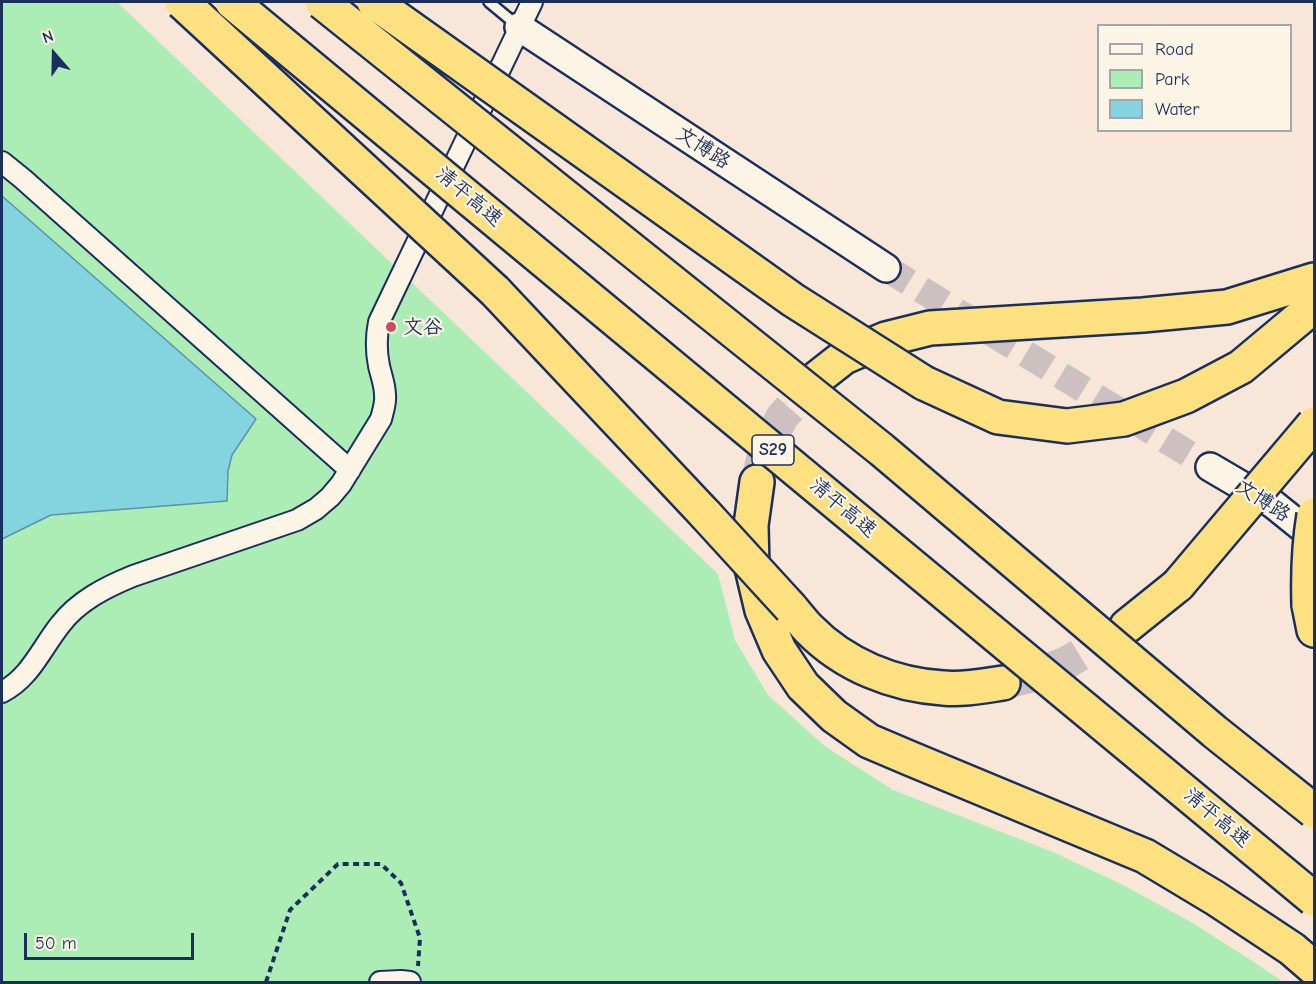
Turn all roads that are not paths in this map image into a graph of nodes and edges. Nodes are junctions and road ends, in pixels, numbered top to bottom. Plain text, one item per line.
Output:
1 (182, 2) edge
2 (232, 2) edge
3 (322, 2) edge
4 (374, 2) edge
5 (489, 2) edge
6 (532, 2) edge
7 (519, 27) junction
8 (2, 162) edge
9 (886, 268) tunnel mouth
10 (1314, 280) edge
11 (1314, 306) edge
12 (816, 379) tunnel mouth
13 (1314, 424) edge
14 (1210, 467) tunnel mouth
15 (350, 470) junction
16 (757, 482) tunnel mouth
17 (1314, 515) edge
18 (1314, 537) edge
19 (1312, 617) edge
20 (1127, 626) tunnel mouth
21 (1003, 682) tunnel mouth
22 (2, 692) edge
23 (1314, 811) edge
24 (1314, 899) edge
25 (1314, 969) edge
26 (413, 977) edge
27 (380, 982) edge

1 - 21 highway, bridge
2 - 24 highway, 清平高速 / S29, bridge
3 - 23 highway, bridge
4 - 11 highway, bridge
5 - 7 lane
6 - 7 street
7 - 9 street, 文博路
7 - 15 street
8 - 15 street
10 - 12 highway
13 - 20 highway, bridge
14 - 18 street, 文博路
15 - 22 street
16 - 25 highway
17 - 19 highway, bridge
26 - 27 street

